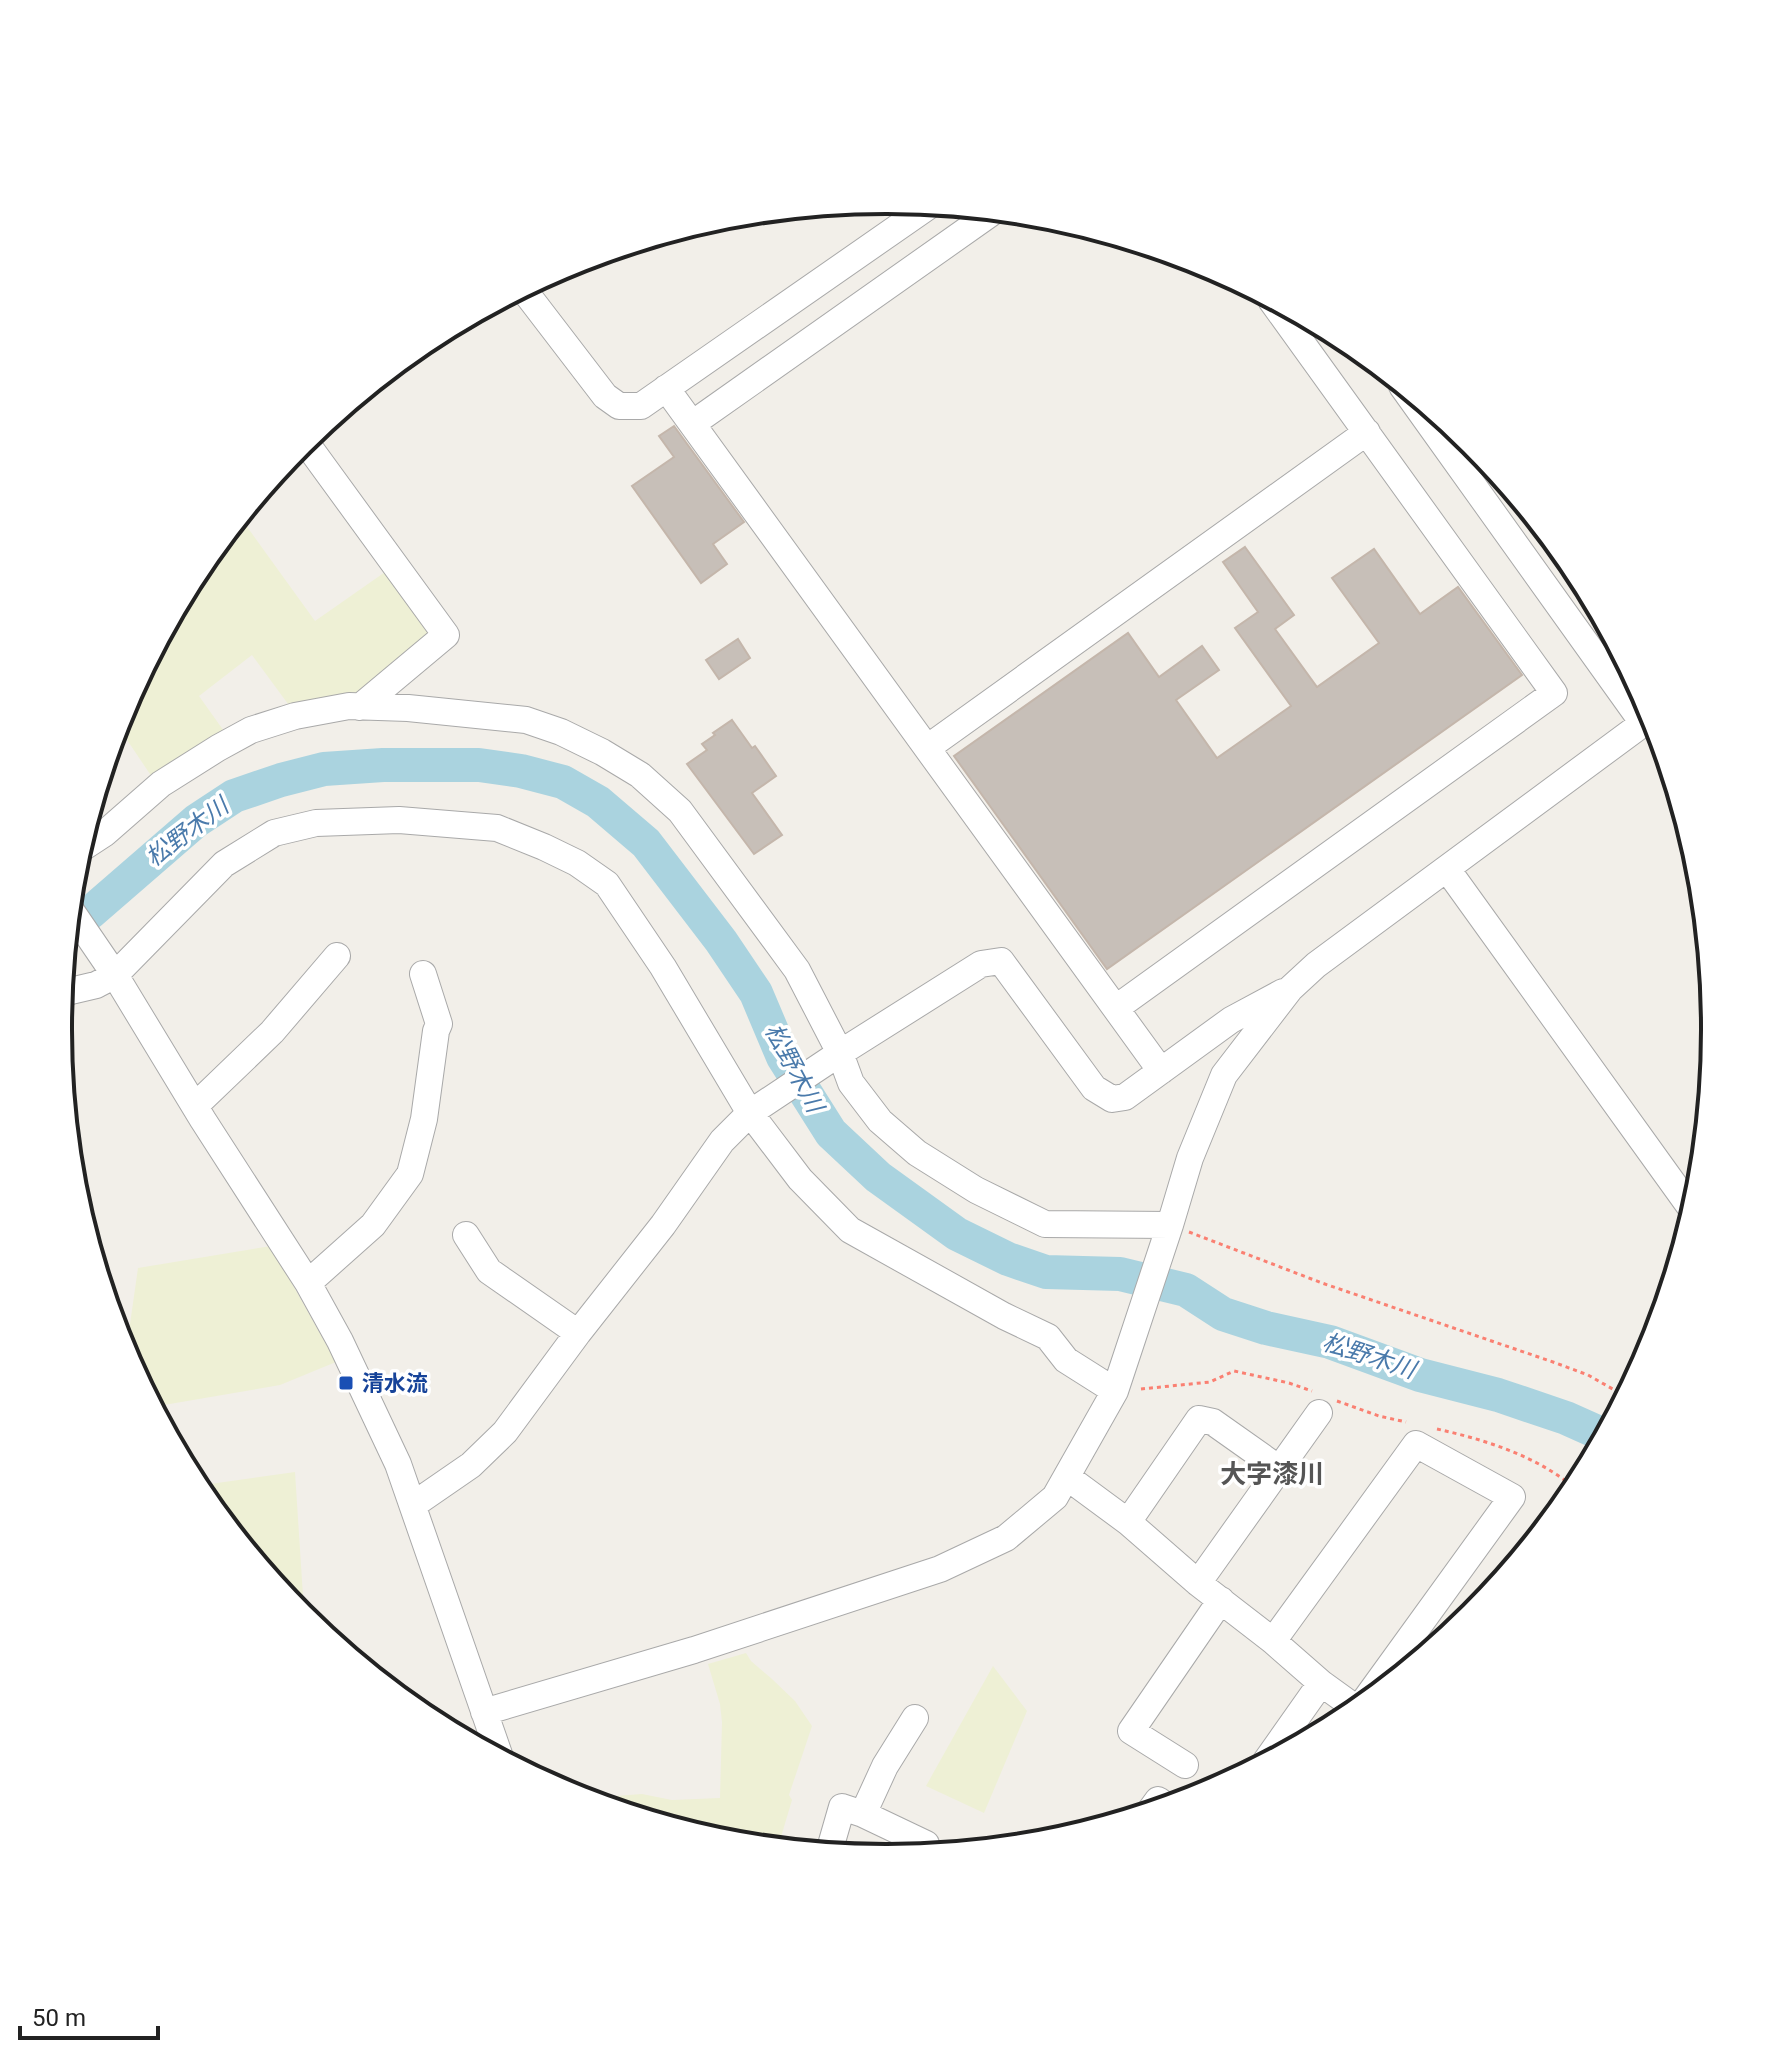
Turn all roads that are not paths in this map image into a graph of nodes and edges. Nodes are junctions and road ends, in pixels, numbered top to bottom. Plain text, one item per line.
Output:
1 (915, 215) edge
2 (981, 220) edge
3 (529, 297) edge
4 (1285, 319) edge
5 (666, 388) junction
6 (1427, 420) edge
7 (692, 424) junction
8 (1367, 432) junction
9 (312, 452) edge
10 (1627, 690) edge
11 (360, 707) junction
12 (1642, 724) edge
13 (927, 748) junction
14 (95, 840) edge
15 (1447, 869) junction
16 (79, 923) edge
17 (337, 956) dead end
18 (111, 971) junction
19 (423, 974) dead end
20 (1290, 989) junction
21 (73, 990) edge
22 (1116, 1008) junction
23 (840, 1053) junction
24 (1161, 1071) junction
25 (195, 1106) junction
26 (750, 1113) junction
27 (1683, 1197) edge
28 (1168, 1229) junction
29 (466, 1235) dead end
30 (308, 1283) junction
31 (578, 1333) junction
32 (1118, 1383) junction
33 (1324, 1402) road end
34 (1278, 1468) junction
35 (1067, 1477) junction
36 (413, 1505) junction
37 (1128, 1522) junction
38 (1198, 1583) junction
39 (1221, 1600) junction
40 (1273, 1641) junction
41 (1382, 1675) edge
42 (1321, 1683) junction
43 (1347, 1700) edge
44 (484, 1712) junction
45 (915, 1718) dead end
46 (1279, 1742) edge
47 (495, 1743) edge
48 (1185, 1765) dead end
49 (863, 1814) junction
50 (832, 1842) edge
51 (923, 1843) edge

1 - 5 street
2 - 7 street
3 - 5 street
4 - 8 street
5 - 7 street
6 - 10 street
7 - 13 street
8 - 13 street
8 - 22 street
9 - 11 street
11 - 14 street
11 - 23 street
12 - 15 street
13 - 22 street
15 - 20 street
15 - 27 street
16 - 18 street
17 - 25 street
18 - 21 street
18 - 25 street
18 - 26 street
19 - 30 street
20 - 24 street
20 - 28 street
22 - 24 street
23 - 24 street
23 - 26 street
23 - 28 street
25 - 30 street
26 - 31 street
26 - 32 street
28 - 32 street
29 - 31 street
30 - 36 street
31 - 36 street
32 - 35 street
33 - 34 street
34 - 37 street
34 - 38 street
35 - 37 street
35 - 44 street
36 - 44 street
37 - 38 street
38 - 39 street
39 - 40 street
39 - 48 street
40 - 41 street
40 - 42 street
42 - 43 street
42 - 46 street
44 - 47 street
45 - 49 street
49 - 50 street
49 - 51 street

